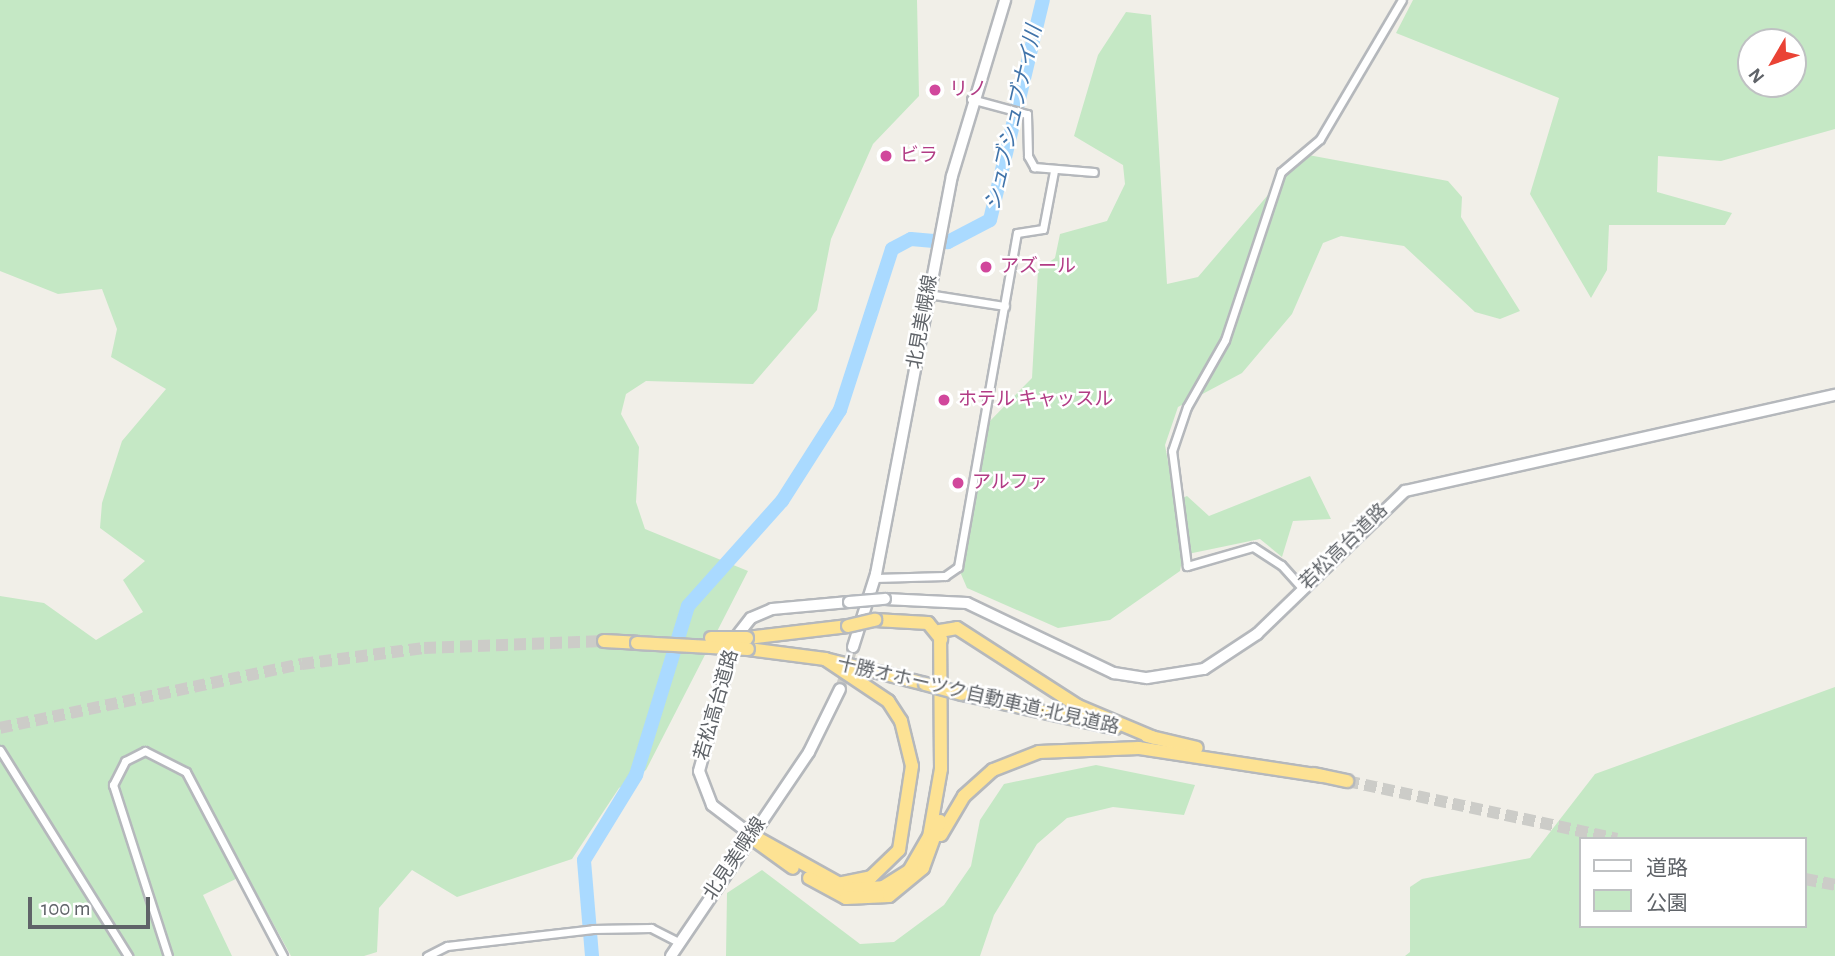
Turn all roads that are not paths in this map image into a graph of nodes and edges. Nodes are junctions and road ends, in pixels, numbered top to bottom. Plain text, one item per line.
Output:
1 (1005, 0) edge
2 (1402, 0) edge
3 (971, 99) junction
4 (1054, 171) junction
5 (1094, 172) dead end
6 (928, 294) junction
7 (1005, 306) junction
8 (1835, 395) edge
9 (875, 578) junction
10 (1302, 588) junction
11 (940, 631) junction
12 (610, 642) tunnel mouth
13 (747, 644) junction
14 (853, 647) tunnel mouth
15 (825, 659) junction
16 (840, 689) tunnel mouth
17 (1154, 738) junction
18 (0, 750) edge
19 (1322, 776) junction
20 (1347, 781) tunnel mouth
21 (750, 834) junction
22 (937, 844) junction
23 (834, 883) junction
24 (679, 942) junction
25 (430, 955) edge
26 (128, 956) edge
27 (168, 956) edge
28 (283, 956) edge
29 (671, 956) edge

1 - 3 street, 北見美幌線
2 - 10 street
3 - 4 street
3 - 6 street, 北見美幌線
4 - 5 street
4 - 7 street
6 - 7 street
6 - 9 street, 北見美幌線
7 - 9 street
8 - 10 street, 若松高台道路
9 - 14 street, 北見美幌線
10 - 21 street, 若松高台道路, bridge
11 - 13 highway, bridge
11 - 17 highway
11 - 22 highway
11 - 23 highway
12 - 13 highway, 十勝オホーツク自動車道;北見道路, bridge
13 - 15 highway, 十勝オホーツク自動車道;北見道路
15 - 17 highway, 十勝オホーツク自動車道;北見道路, bridge
15 - 23 highway
16 - 21 street, 北見美幌線
17 - 19 highway, 十勝オホーツク自動車道;北見道路
18 - 26 street
19 - 20 highway, 十勝オホーツク自動車道;北見道路
19 - 22 highway
21 - 22 highway
21 - 23 highway
21 - 24 street, 北見美幌線
24 - 25 street
24 - 29 street, 北見美幌線
27 - 28 street

